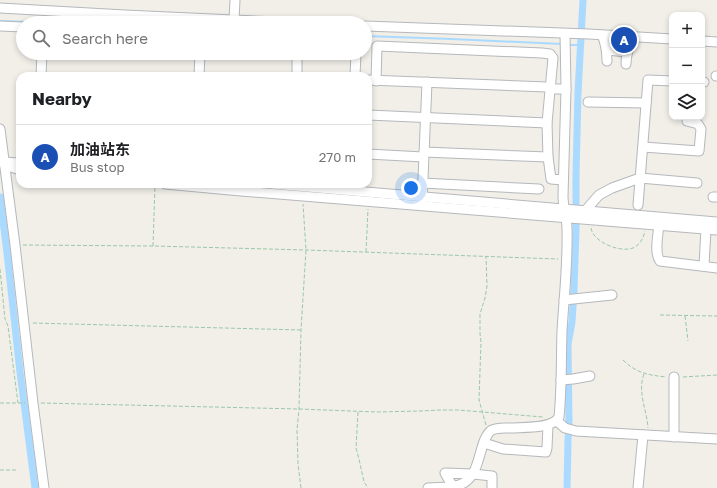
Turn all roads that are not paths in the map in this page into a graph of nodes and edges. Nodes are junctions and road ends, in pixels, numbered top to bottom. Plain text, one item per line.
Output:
1 (235, 0) edge
2 (0, 8) edge
3 (156, 16) edge
4 (234, 16) edge
5 (0, 26) edge
6 (16, 27) edge
7 (372, 27) edge
8 (602, 35) junction
9 (633, 37) junction
10 (669, 39) edge
11 (566, 41) junction
12 (705, 41) edge
13 (717, 42) edge
14 (607, 50) junction
15 (628, 52) junction
16 (42, 60) edge
17 (200, 60) edge
18 (297, 60) edge
19 (356, 60) edge
20 (607, 61) dead end
21 (626, 64) dead end
22 (41, 72) edge
23 (199, 72) edge
24 (297, 72) edge
25 (355, 72) edge
26 (372, 81) edge
27 (669, 81) edge
28 (427, 82) junction
29 (551, 88) junction
30 (566, 89) junction
31 (588, 102) dead end
32 (646, 103) junction
33 (372, 115) edge
34 (425, 117) junction
35 (687, 121) dead end
36 (547, 122) junction
37 (0, 129) edge
38 (643, 147) junction
39 (372, 154) edge
40 (424, 155) junction
41 (548, 157) junction
42 (2, 162) edge
43 (16, 163) edge
44 (16, 169) edge
45 (640, 178) junction
46 (563, 180) junction
47 (422, 183) junction
48 (697, 183) dead end
49 (250, 188) edge
50 (307, 188) edge
51 (539, 189) dead end
52 (422, 201) junction
53 (638, 205) dead end
54 (577, 215) junction
55 (717, 222) edge
56 (659, 225) junction
57 (706, 229) junction
58 (717, 230) edge
59 (704, 266) junction
60 (717, 268) edge
61 (612, 294) dead end
62 (571, 299) junction
63 (590, 376) dead end
64 (674, 378) road end
65 (566, 380) junction
66 (557, 420) junction
67 (546, 421) junction
68 (646, 435) junction
69 (674, 437) junction
70 (717, 439) edge
71 (484, 443) junction
72 (473, 474) junction
73 (456, 487) edge
74 (44, 488) edge
75 (428, 488) edge
76 (492, 488) edge
77 (638, 488) edge

1 - 4 street
2 - 3 street
5 - 6 street
7 - 11 street
8 - 9 street
8 - 11 street
8 - 14 street
9 - 10 street
9 - 15 street
11 - 30 street
12 - 13 street
14 - 15 street
14 - 20 street
15 - 21 street
16 - 22 street
17 - 23 street
18 - 24 street
19 - 25 street
26 - 28 street
26 - 29 street
27 - 32 street
28 - 29 street
28 - 34 street
29 - 30 street
29 - 36 street
30 - 46 street
31 - 32 street
32 - 38 street
33 - 34 street
34 - 36 street
34 - 40 street
35 - 38 street
36 - 41 street
37 - 42 street
38 - 45 street
39 - 40 street
40 - 41 street
40 - 47 street
41 - 46 street
42 - 43 street
42 - 44 street
42 - 74 street
45 - 48 street
45 - 53 street
45 - 54 street
46 - 54 street
47 - 51 street
47 - 52 street
49 - 52 street
50 - 52 street
52 - 54 street
54 - 55 street
54 - 56 street
54 - 62 street
56 - 57 street
56 - 59 street
57 - 58 street
57 - 59 street
59 - 60 street
61 - 62 street
62 - 65 street
63 - 65 street
64 - 69 street
65 - 66 street
66 - 67 street
66 - 68 street
67 - 71 street
67 - 71 street
68 - 69 street
68 - 77 street
69 - 70 street
71 - 72 street
72 - 73 street
72 - 73 street
72 - 76 street
73 - 75 street

